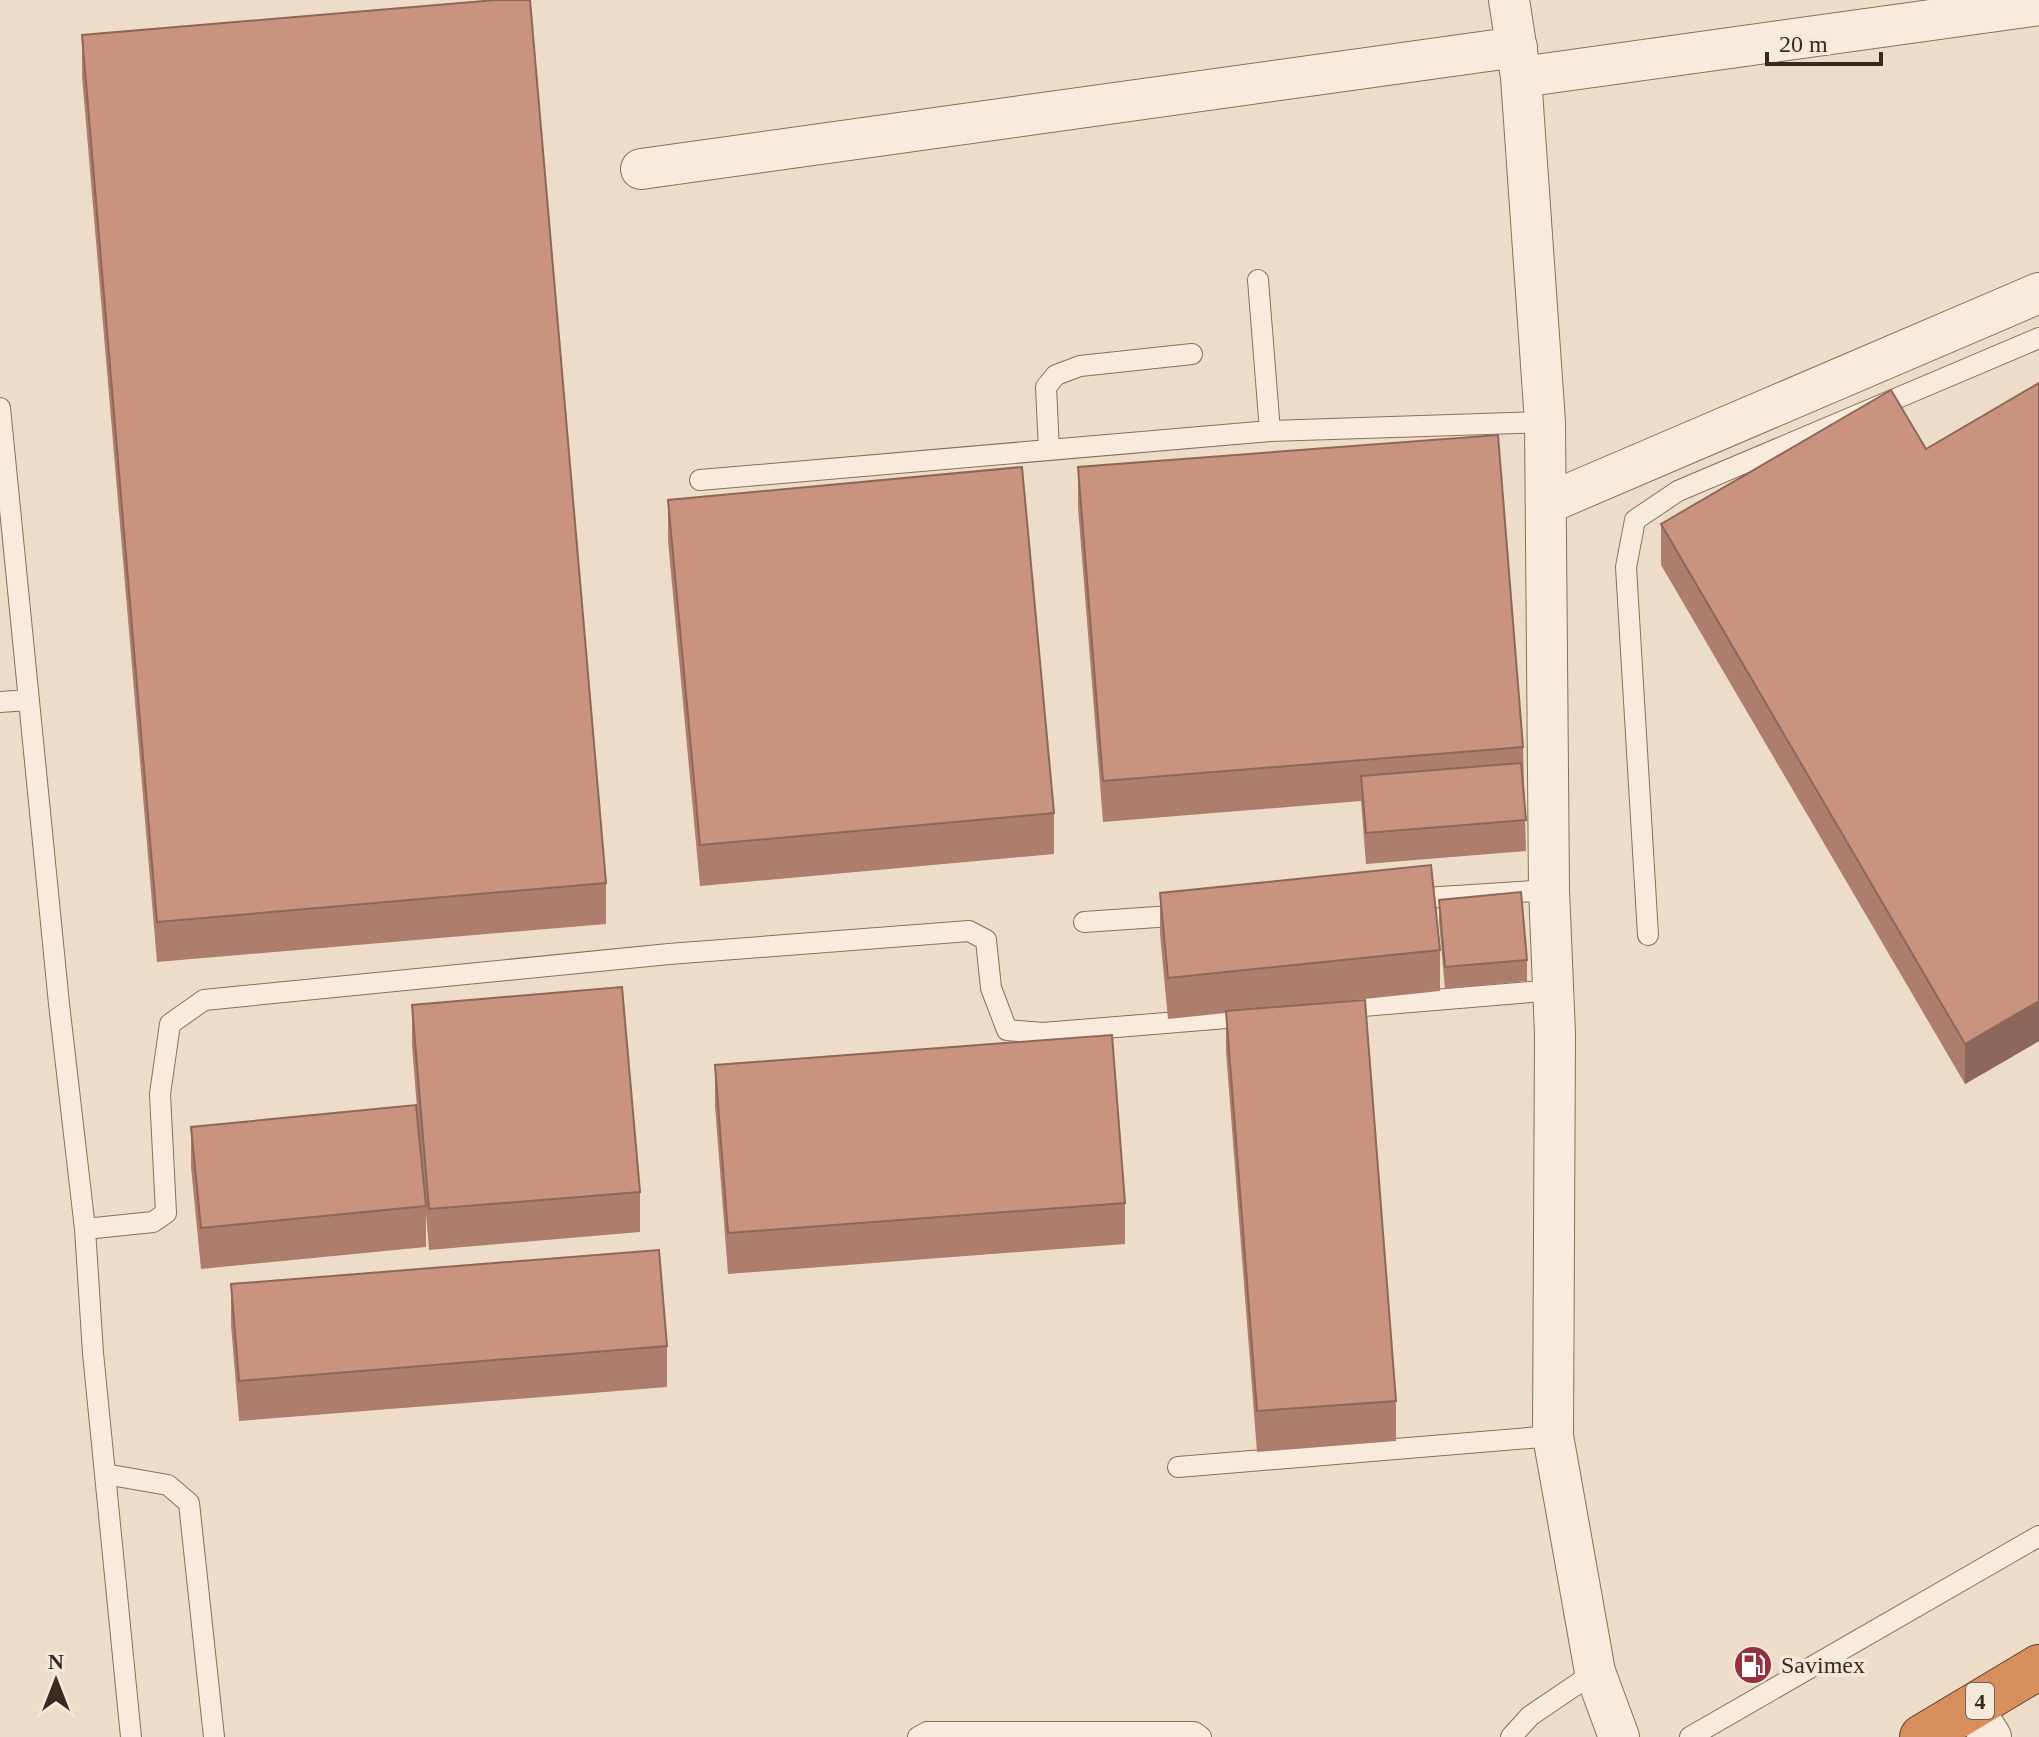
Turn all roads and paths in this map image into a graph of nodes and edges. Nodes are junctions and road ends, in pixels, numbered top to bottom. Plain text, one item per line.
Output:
1 (1509, 0) edge
2 (2039, 5) edge
3 (1519, 62) junction
4 (641, 169) dead end
5 (1258, 280) dead end
6 (2039, 293) edge
7 (2039, 338) edge
8 (1192, 354) dead end
9 (0, 408) edge
10 (1545, 422) junction
11 (1270, 431) junction
12 (1049, 450) junction
13 (700, 480) dead end
14 (1546, 504) junction
15 (28, 700) junction
16 (0, 702) edge
17 (1549, 890) junction
18 (1394, 901) edge
19 (1208, 914) edge
20 (1084, 922) dead end
21 (1648, 935) dead end
22 (1554, 990) junction
23 (1322, 1010) edge
24 (1275, 1014) edge
25 (85, 1229) junction
26 (1553, 1436) junction
27 (1178, 1467) dead end
28 (105, 1474) junction
29 (2039, 1536) edge
30 (2039, 1667) edge
31 (1595, 1672) junction
32 (1981, 1722) edge
33 (1926, 1736) edge
34 (131, 1737) edge
35 (214, 1737) edge
36 (918, 1737) edge
37 (1201, 1737) edge
38 (1511, 1737) edge
39 (1619, 1737) edge
40 (1690, 1737) edge

1 - 3 street
2 - 3 street
3 - 4 street
3 - 10 street
5 - 11 lane
6 - 14 street
7 - 21 lane
8 - 12 lane
9 - 15 lane
10 - 11 lane
10 - 14 street
11 - 12 lane
12 - 13 lane
14 - 17 street
15 - 16 lane
15 - 25 lane
17 - 18 lane
17 - 22 street
19 - 20 lane
22 - 23 lane
22 - 26 street
24 - 25 lane
25 - 28 lane
26 - 27 lane
26 - 31 street
28 - 34 lane
28 - 35 lane
29 - 40 lane
30 - 32 highway, 4
31 - 38 lane
31 - 39 street
32 - 33 highway, 4
36 - 37 lane

